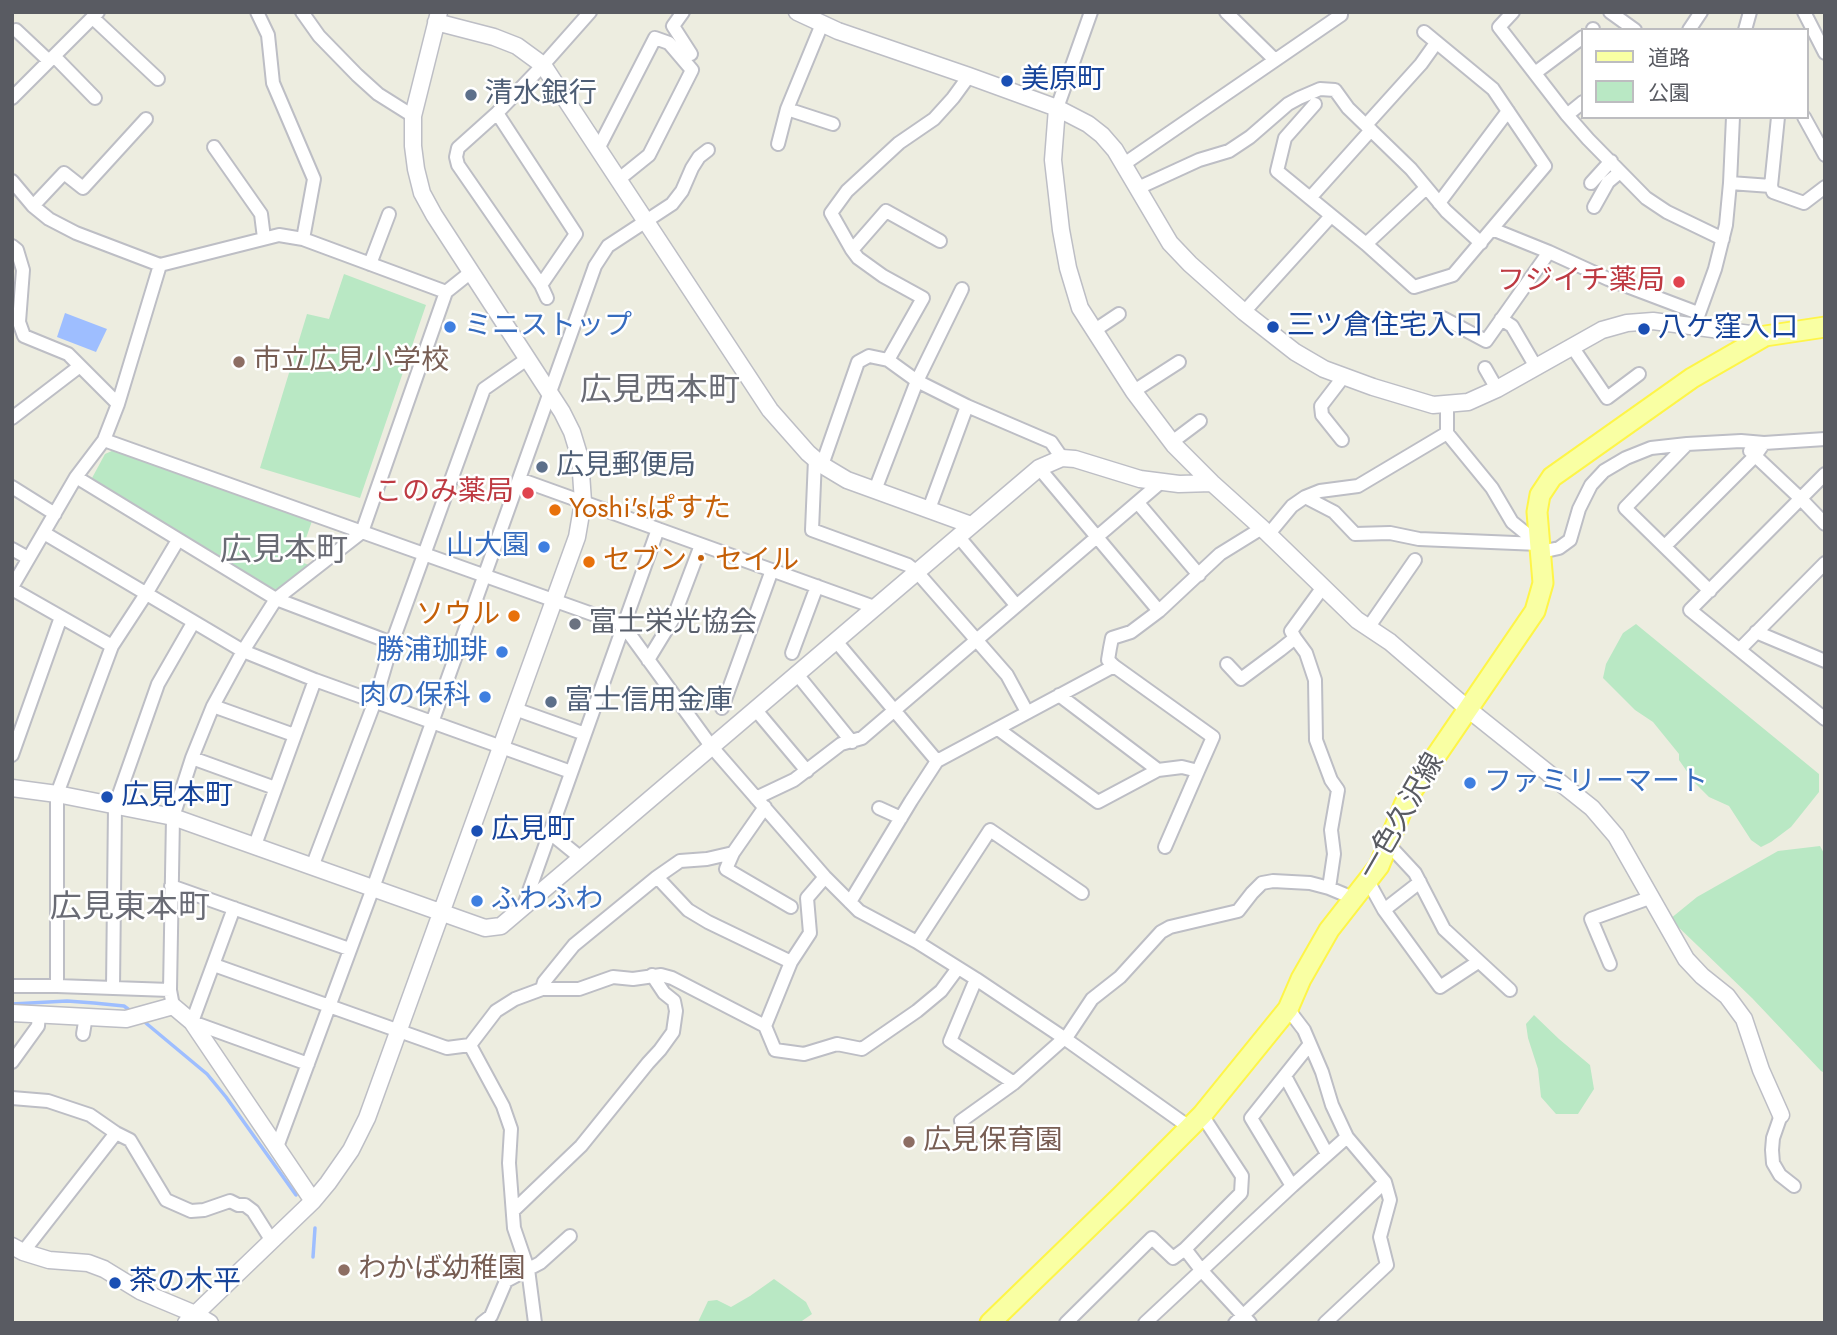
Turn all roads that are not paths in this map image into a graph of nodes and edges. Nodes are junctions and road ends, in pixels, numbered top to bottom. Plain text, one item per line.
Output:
1 (257, 12) edge
2 (302, 12) edge
3 (683, 12) edge
4 (797, 12) edge
5 (1226, 12) edge
6 (1341, 12) edge
7 (1513, 12) edge
8 (1610, 12) edge
9 (1701, 12) edge
10 (1804, 12) edge
11 (588, 13) edge
12 (1088, 14) edge
13 (95, 15) edge
14 (438, 17) edge
15 (822, 24) junction
16 (1632, 28) edge
17 (1690, 28) edge
18 (16, 30) dead end
19 (1424, 32) dead end
20 (1582, 38) edge
21 (1436, 43) junction
22 (1825, 53) edge
23 (691, 54) dead end
24 (52, 59) junction
25 (1275, 60) junction
26 (543, 65) junction
27 (1535, 73) junction
28 (969, 76) junction
29 (158, 79) dead end
30 (12, 98) edge
31 (95, 98) dead end
32 (1582, 103) edge
33 (1315, 104) dead end
34 (1057, 108) junction
35 (787, 109) junction
36 (1508, 111) junction
37 (497, 113) junction
38 (1567, 115) junction
39 (413, 116) junction
40 (146, 119) dead end
41 (1733, 119) edge
42 (1778, 119) edge
43 (1805, 119) edge
44 (833, 124) dead end
45 (1369, 127) junction
46 (778, 144) dead end
47 (214, 147) dead end
48 (598, 149) junction
49 (708, 150) dead end
50 (1825, 155) edge
51 (1611, 161) junction
52 (1124, 164) junction
53 (1620, 172) junction
54 (618, 180) junction
55 (12, 181) edge
56 (1591, 183) dead end
57 (1730, 183) junction
58 (1771, 186) junction
59 (1825, 187) edge
60 (1138, 188) junction
61 (1426, 188) junction
62 (1310, 198) junction
63 (1439, 203) junction
64 (33, 206) junction
65 (1594, 207) dead end
66 (389, 214) dead end
67 (1331, 216) junction
68 (646, 221) junction
69 (1492, 229) junction
70 (264, 239) junction
71 (303, 239) junction
72 (1723, 239) junction
73 (940, 242) dead end
74 (1481, 243) junction
75 (1366, 244) junction
76 (12, 246) edge
77 (852, 250) junction
78 (1549, 252) junction
79 (370, 264) junction
80 (160, 265) junction
81 (471, 272) junction
82 (541, 285) junction
83 (962, 289) dead end
84 (446, 292) junction
85 (547, 298) dead end
86 (1244, 312) junction
87 (1119, 314) dead end
88 (1443, 317) dead end
89 (1697, 319) junction
90 (1501, 320) junction
91 (1825, 327) edge
92 (1095, 330) junction
93 (1765, 336) junction
94 (1573, 348) junction
95 (527, 359) junction
96 (888, 360) junction
97 (1179, 362) dead end
98 (80, 366) junction
99 (1536, 367) junction
100 (1485, 368) dead end
101 (1639, 374) dead end
102 (1344, 376) junction
103 (917, 381) junction
104 (1497, 389) junction
105 (1134, 391) junction
106 (550, 395) junction
107 (118, 404) junction
108 (1447, 404) junction
109 (967, 406) junction
110 (12, 418) edge
111 (1200, 421) dead end
112 (1447, 433) junction
113 (1825, 439) edge
114 (104, 440) junction
115 (1342, 440) dead end
116 (1741, 441) junction
117 (1172, 442) junction
118 (1764, 443) junction
119 (1687, 444) junction
120 (1755, 456) junction
121 (1062, 458) junction
122 (819, 462) junction
123 (1039, 468) junction
124 (1825, 474) edge
125 (76, 477) junction
126 (519, 479) junction
127 (1160, 482) junction
128 (1212, 483) junction
129 (12, 487) edge
130 (875, 491) junction
131 (1304, 497) junction
132 (1801, 499) junction
133 (583, 502) junction
134 (1138, 503) junction
135 (929, 509) junction
136 (55, 514) junction
137 (1825, 524) edge
138 (971, 525) junction
139 (658, 529) junction
140 (1265, 531) junction
141 (362, 532) junction
142 (44, 533) junction
143 (958, 536) junction
144 (1097, 538) junction
145 (178, 540) junction
146 (701, 545) junction
147 (1665, 546) junction
148 (1540, 548) junction
149 (12, 549) edge
150 (425, 554) junction
151 (28, 558) junction
152 (1415, 561) dead end
153 (1825, 563) edge
154 (772, 570) junction
155 (917, 572) junction
156 (484, 575) junction
157 (1199, 575) junction
158 (817, 586) junction
159 (1323, 587) junction
160 (12, 588) edge
161 (1710, 591) junction
162 (146, 594) junction
163 (276, 599) junction
164 (554, 601) junction
165 (1016, 605) junction
166 (874, 607) junction
167 (1159, 611) junction
168 (61, 617) junction
169 (193, 623) junction
170 (623, 625) junction
171 (1368, 628) junction
172 (1756, 632) junction
173 (1295, 638) junction
174 (835, 640) junction
175 (975, 640) junction
176 (392, 643) junction
177 (112, 646) junction
178 (1740, 649) junction
179 (243, 651) junction
180 (792, 653) dead end
181 (648, 660) junction
182 (1825, 661) edge
183 (1227, 664) dead end
184 (1114, 666) junction
185 (796, 674) junction
186 (315, 680) junction
187 (1059, 695) junction
188 (374, 701) junction
189 (213, 706) junction
190 (722, 708) dead end
191 (515, 709) junction
192 (755, 709) junction
193 (895, 709) junction
194 (1468, 709) junction
195 (1027, 712) junction
196 (1825, 719) edge
197 (432, 721) junction
198 (998, 729) junction
199 (585, 734) junction
200 (294, 735) junction
201 (852, 742) junction
202 (501, 746) junction
203 (711, 746) junction
204 (12, 755) edge
205 (192, 758) junction
206 (937, 761) junction
207 (1158, 770) junction
208 (807, 771) junction
209 (571, 772) junction
210 (1198, 772) junction
211 (12, 788) edge
212 (275, 788) junction
213 (57, 794) junction
214 (761, 803) junction
215 (115, 806) junction
216 (879, 808) dead end
217 (173, 817) junction
218 (901, 818) junction
219 (549, 832) junction
220 (1388, 844) junction
221 (255, 845) junction
222 (1165, 847) dead end
223 (733, 853) junction
224 (580, 858) junction
225 (312, 867) junction
226 (657, 877) junction
227 (825, 877) junction
228 (1368, 881) junction
229 (1420, 882) junction
230 (172, 886) junction
231 (373, 888) junction
232 (1329, 888) junction
233 (1082, 893) dead end
234 (1652, 897) junction
235 (1353, 898) junction
236 (850, 902) junction
237 (791, 906) dead end
238 (234, 908) junction
239 (523, 909) junction
240 (1384, 910) junction
241 (442, 913) junction
242 (917, 942) junction
243 (349, 949) junction
244 (791, 962) junction
245 (1478, 962) junction
246 (1610, 964) dead end
247 (214, 965) junction
248 (958, 968) junction
249 (652, 975) junction
250 (976, 979) junction
251 (12, 986) edge
252 (57, 986) junction
253 (113, 988) junction
254 (542, 989) junction
255 (1510, 990) dead end
256 (172, 998) junction
257 (329, 1006) junction
258 (1288, 1009) junction
259 (12, 1013) edge
260 (39, 1014) junction
261 (86, 1016) junction
262 (192, 1022) junction
263 (765, 1026) junction
264 (399, 1031) junction
265 (83, 1034) dead end
266 (1064, 1038) junction
267 (1310, 1044) junction
268 (470, 1045) junction
269 (12, 1062) edge
270 (308, 1064) junction
271 (1284, 1076) junction
272 (1014, 1083) junction
273 (12, 1098) edge
274 (1781, 1115) joint
275 (1196, 1121) junction
276 (116, 1133) junction
277 (1347, 1137) junction
278 (970, 1145) dead end
279 (277, 1147) junction
280 (1327, 1154) junction
281 (1385, 1182) junction
282 (1794, 1185) dead end
283 (1292, 1186) junction
284 (313, 1201) junction
285 (513, 1210) junction
286 (570, 1236) dead end
287 (272, 1241) junction
288 (18, 1249) edge
289 (1185, 1249) junction
290 (528, 1269) junction
291 (1202, 1271) junction
292 (190, 1319) edge
293 (1243, 1320) edge
294 (210, 1323) edge
295 (482, 1323) edge
296 (535, 1323) edge
297 (990, 1323) edge
298 (1066, 1323) edge
299 (1145, 1323) edge
300 (1325, 1323) edge

1 - 71 street
2 - 39 street
3 - 23 street
4 - 15 street
5 - 25 street
6 - 25 street
7 - 27 street
8 - 16 street
9 - 17 street
10 - 22 street
11 - 26 street
12 - 34 street
13 - 24 street
13 - 29 street
14 - 26 street
14 - 39 street
15 - 28 street
15 - 35 street
18 - 24 street
19 - 21 street
20 - 27 street
21 - 36 street
21 - 45 street
24 - 30 street
24 - 31 street
25 - 52 street
26 - 37 street
26 - 48 street
27 - 38 street
28 - 34 street
28 - 77 street
32 - 38 street
33 - 62 street
34 - 52 street
34 - 92 street
35 - 44 street
35 - 46 street
36 - 63 street
36 - 69 street
37 - 82 street
37 - 82 street
38 - 51 street
39 - 81 street
40 - 64 street
41 - 57 street
42 - 58 street
43 - 50 street
45 - 60 street
45 - 61 street
45 - 62 street
47 - 70 street
48 - 54 street
48 - 54 street
49 - 68 street
51 - 53 street
51 - 56 street
52 - 60 street
53 - 65 street
53 - 72 street
54 - 68 street
55 - 64 street
57 - 58 street
57 - 72 street
58 - 59 street
60 - 86 street
61 - 63 street
61 - 75 street
62 - 67 street
63 - 74 street
64 - 80 street
66 - 79 street
67 - 75 street
67 - 86 street
68 - 106 street
68 - 122 street
69 - 74 street
69 - 78 street
70 - 71 street
70 - 80 street
71 - 79 street
72 - 89 street
73 - 77 street
74 - 75 street
76 - 98 street
77 - 96 street
78 - 89 street
78 - 90 street
79 - 84 street
80 - 107 street
81 - 84 street
81 - 95 street
82 - 85 street
83 - 103 street
84 - 141 street
86 - 102 street
87 - 92 street
88 - 90 street
89 - 93 street
89 - 94 street
90 - 99 street
91 - 93 main road, 一色久沢線
92 - 105 street
93 - 148 main road, 一色久沢線
94 - 99 street
94 - 101 street
95 - 106 street
95 - 150 street
96 - 103 street
96 - 122 street
97 - 105 street
98 - 107 street
98 - 110 street
99 - 104 street
100 - 104 street
102 - 108 street
102 - 115 street
103 - 109 street
103 - 130 street
104 - 108 street
105 - 117 street
106 - 126 street
106 - 133 street
107 - 114 street
108 - 112 street
109 - 121 street
109 - 135 street
111 - 117 street
112 - 131 street
112 - 148 street
113 - 118 street
114 - 125 street
114 - 141 street
116 - 118 street
116 - 119 street
116 - 120 street
117 - 128 street
118 - 120 street
119 - 147 street
119 - 148 street
120 - 132 street
120 - 147 street
121 - 123 street
121 - 127 street
122 - 130 street
122 - 155 street
123 - 138 street
123 - 144 street
124 - 132 street
125 - 136 street
125 - 145 street
126 - 133 street
126 - 156 street
127 - 128 street
127 - 134 street
128 - 140 street
129 - 136 street
130 - 135 street
131 - 140 street
131 - 148 street
132 - 137 street
132 - 161 street
133 - 139 street
133 - 164 street
134 - 144 street
134 - 157 street
135 - 138 street
136 - 142 street
138 - 143 street
139 - 146 street
139 - 170 street
140 - 157 street
140 - 159 street
141 - 150 street
141 - 163 street
142 - 151 street
142 - 162 street
143 - 155 street
143 - 165 street
144 - 165 street
144 - 167 street
145 - 162 street
145 - 163 street
146 - 154 street
146 - 181 street
147 - 161 street
148 - 194 main road, 一色久沢線
149 - 151 street
150 - 156 street
150 - 176 street
151 - 160 street
152 - 171 street
153 - 172 street
154 - 158 street
154 - 190 street
155 - 166 street
155 - 175 street
156 - 164 street
156 - 197 street
157 - 167 street
158 - 166 street
158 - 180 street
159 - 171 street
159 - 173 street
160 - 168 street
161 - 178 street
162 - 169 street
162 - 177 street
163 - 176 street
163 - 179 street
164 - 170 street
164 - 191 street
165 - 175 street
166 - 174 street
167 - 184 street
168 - 177 street
168 - 204 street
169 - 179 street
169 - 215 street
170 - 181 street
170 - 199 street
171 - 194 street
172 - 178 street
172 - 182 street
173 - 183 street
173 - 232 street
174 - 185 street
174 - 193 street
175 - 193 street
175 - 195 street
176 - 188 street
177 - 213 street
178 - 196 street
179 - 186 street
179 - 189 street
181 - 203 street
184 - 187 street
184 - 210 street
185 - 192 street
185 - 201 street
186 - 188 street
186 - 200 street
187 - 195 street
187 - 207 street
188 - 197 street
188 - 225 street
189 - 200 street
189 - 205 street
191 - 199 street
191 - 202 street
192 - 203 street
192 - 208 street
193 - 201 street
193 - 206 street
194 - 220 main road, 一色久沢線
194 - 234 street
195 - 198 street
197 - 202 street
197 - 231 street
198 - 206 street
198 - 207 street
199 - 209 street
200 - 212 street
201 - 208 street
202 - 209 street
202 - 241 street
203 - 214 street
203 - 224 street
205 - 212 street
205 - 217 street
206 - 218 street
207 - 210 street
208 - 214 street
209 - 219 street
210 - 222 street
211 - 213 street
212 - 221 street
213 - 215 street
213 - 252 street
214 - 223 street
214 - 227 street
215 - 217 street
215 - 253 street
216 - 218 street
217 - 221 street
217 - 230 street
218 - 236 street
219 - 224 street
219 - 239 street
220 - 228 main road, 一色久沢線
220 - 229 street
221 - 225 street
223 - 226 street
223 - 237 street
224 - 239 street
225 - 231 street
226 - 244 street
226 - 254 street
227 - 236 street
227 - 244 street
228 - 235 main road, 一色久沢線
228 - 240 street
229 - 240 street
229 - 245 street
230 - 238 street
230 - 256 street
231 - 241 street
231 - 243 street
232 - 235 street
232 - 266 street
233 - 242 street
234 - 246 street
234 - 274 street
235 - 258 main road, 一色久沢線
236 - 242 street
238 - 243 street
238 - 247 street
239 - 241 street
240 - 245 street
241 - 264 street
242 - 248 street
243 - 257 street
244 - 263 street
245 - 255 street
247 - 257 street
247 - 262 street
248 - 250 street
248 - 263 street
249 - 254 street
249 - 263 street
249 - 285 street
250 - 266 street
250 - 272 street
251 - 252 street
252 - 253 street
253 - 256 street
254 - 268 street
256 - 261 street
256 - 262 street
257 - 264 street
257 - 270 street
258 - 267 street
258 - 275 main road, 一色久沢線
259 - 260 street
260 - 261 street
260 - 269 street
261 - 265 street
262 - 270 street
262 - 279 street
264 - 268 street
264 - 284 street
266 - 272 street
266 - 275 street
267 - 271 street
267 - 277 street
268 - 285 street
270 - 279 street
271 - 280 street
271 - 283 street
272 - 278 street
273 - 276 street
274 - 282 street
275 - 289 street
275 - 297 main road, 一色久沢線
276 - 287 street
276 - 288 street
277 - 280 street
277 - 281 street
279 - 284 street
280 - 283 street
281 - 293 street
281 - 300 street
283 - 291 street
284 - 287 street
285 - 290 street
286 - 290 street
287 - 292 street
288 - 292 street
289 - 291 street
289 - 298 street
290 - 295 street
290 - 296 street
291 - 293 street
291 - 299 street
292 - 294 street

